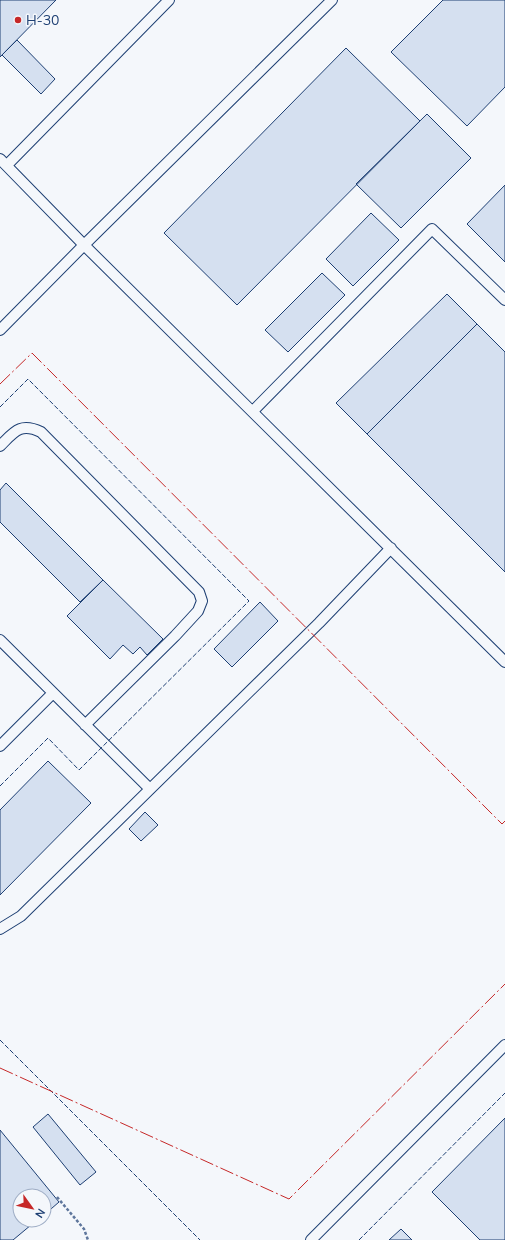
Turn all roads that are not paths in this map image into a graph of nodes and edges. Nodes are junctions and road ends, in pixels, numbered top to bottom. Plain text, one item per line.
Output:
1 (170, 0) edge
2 (332, 0) edge
3 (3, 162) edge
4 (84, 245) junction
5 (505, 300) edge
6 (0, 330) edge
7 (252, 412) junction
8 (0, 446) edge
9 (390, 548) junction
10 (0, 640) edge
11 (505, 662) edge
12 (53, 693) junction
13 (85, 725) junction
14 (0, 746) edge
15 (150, 789) junction
16 (0, 929) edge
17 (505, 1045) edge
18 (311, 1240) edge

1 - 3 lane
2 - 4 lane
3 - 4 lane
4 - 6 lane
4 - 7 lane
5 - 7 lane
7 - 9 lane
8 - 13 lane
9 - 11 lane
9 - 15 lane
10 - 12 lane
12 - 13 lane
12 - 14 lane
13 - 15 lane
15 - 16 lane
17 - 18 lane

